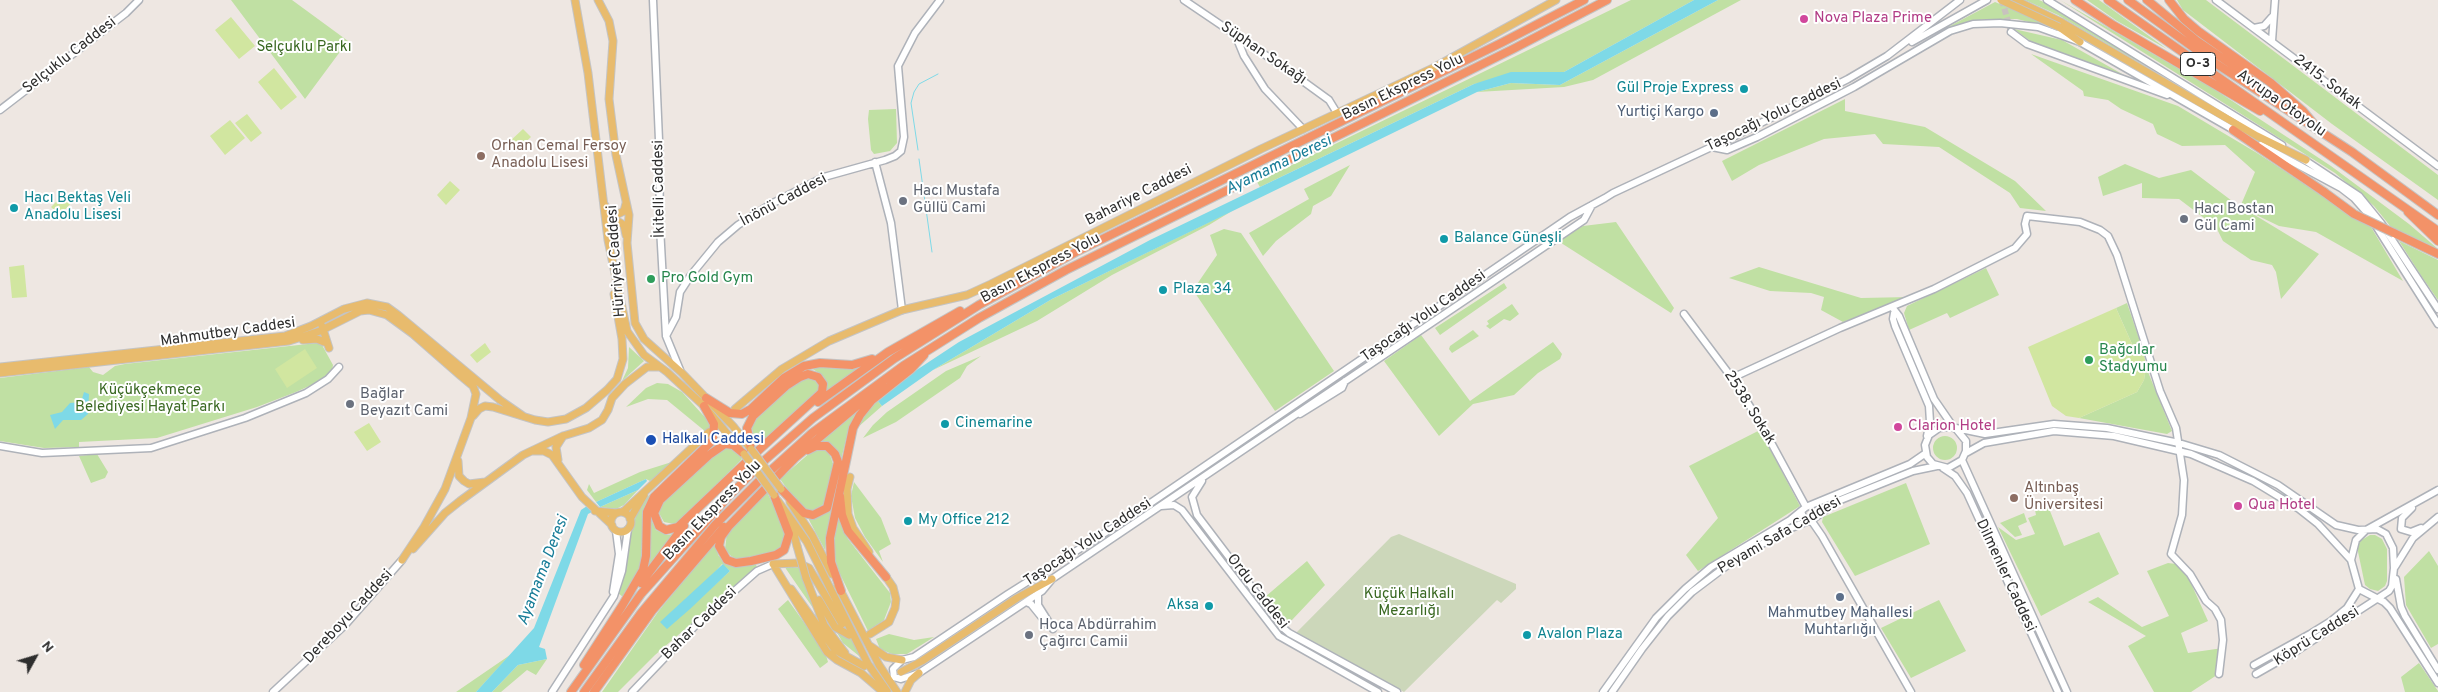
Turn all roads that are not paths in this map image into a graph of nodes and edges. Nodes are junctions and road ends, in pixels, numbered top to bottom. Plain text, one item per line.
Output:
1 (139, 0) edge
2 (575, 0) edge
3 (598, 0) edge
4 (653, 0) edge
5 (940, 0) edge
6 (1184, 0) edge
7 (1556, 0) edge
8 (1584, 0) edge
9 (1607, 0) edge
10 (1960, 0) edge
11 (1987, 0) edge
12 (2000, 0) edge
13 (2015, 0) edge
14 (2047, 0) edge
15 (2075, 0) edge
16 (2108, 0) edge
17 (2128, 0) edge
18 (2147, 0) edge
19 (2169, 0) edge
20 (2216, 0) edge
21 (2275, 0) edge
22 (2273, 16) junction
23 (2060, 25) junction
24 (2254, 28) junction
25 (2012, 32) tunnel mouth
26 (1235, 34) junction
27 (2272, 41) junction
28 (2080, 42) junction
29 (1887, 56) junction
30 (1814, 97) junction
31 (2177, 99) junction
32 (2271, 99) junction
33 (1823, 103) junction
34 (0, 110) edge
35 (1338, 113) junction
36 (2290, 127) junction
37 (1303, 129) junction
38 (2233, 130) junction
39 (2319, 130) junction
40 (1735, 136) junction
41 (1739, 145) junction
42 (1712, 147) junction
43 (2306, 160) junction
44 (875, 162) junction
45 (2438, 166) edge
46 (627, 201) junction
47 (603, 202) junction
48 (1592, 204) junction
49 (2405, 206) junction
50 (2438, 215) edge
51 (2438, 231) edge
52 (608, 240) junction
53 (2438, 242) edge
54 (627, 243) junction
55 (2438, 254) edge
56 (614, 271) junction
57 (1002, 292) junction
58 (2438, 308) edge
59 (902, 310) junction
60 (1893, 310) junction
61 (1684, 314) dead end
62 (319, 322) junction
63 (334, 324) junction
64 (2438, 324) edge
65 (322, 330) junction
66 (666, 336) junction
67 (294, 339) junction
68 (324, 342) junction
69 (329, 348) junction
70 (928, 349) junction
71 (888, 352) junction
72 (99, 359) junction
73 (0, 367) edge
74 (339, 367) dead end
75 (660, 367) junction
76 (0, 373) edge
77 (682, 374) junction
78 (891, 374) junction
79 (1344, 377) junction
80 (1732, 378) junction
81 (705, 402) junction
82 (734, 409) dead end
83 (523, 416) junction
84 (796, 417) junction
85 (471, 418) junction
86 (1956, 429) junction
87 (710, 432) dead end
88 (563, 436) junction
89 (1926, 441) junction
90 (2179, 443) junction
91 (0, 446) edge
92 (751, 449) junction
93 (2180, 451) junction
94 (1926, 453) junction
95 (1966, 453) junction
96 (744, 454) junction
97 (523, 455) junction
98 (458, 458) junction
99 (1962, 460) junction
100 (559, 463) junction
101 (787, 467) junction
102 (1939, 467) junction
103 (1208, 474) junction
104 (850, 477) dead end
105 (841, 479) junction
106 (487, 482) junction
107 (649, 486) junction
108 (781, 489) junction
109 (2438, 490) edge
110 (774, 495) junction
111 (2427, 496) junction
112 (754, 498) junction
113 (706, 500) junction
114 (1161, 506) junction
115 (1806, 508) junction
116 (594, 511) junction
117 (620, 512) junction
118 (786, 512) junction
119 (2438, 517) edge
120 (1814, 518) junction
121 (630, 519) junction
122 (2430, 523) junction
123 (614, 528) junction
124 (628, 529) junction
125 (2366, 530) junction
126 (402, 560) junction
127 (2350, 560) junction
128 (773, 564) junction
129 (2394, 568) junction
130 (782, 577) junction
131 (886, 577) junction
132 (806, 578) junction
133 (1052, 579) junction
134 (2358, 589) junction
135 (841, 591) junction
136 (1038, 593) junction
137 (2377, 599) junction
138 (1026, 602) junction
139 (622, 606) junction
140 (602, 616) junction
141 (842, 624) dead end
142 (1646, 630) junction
143 (870, 634) dead end
144 (1653, 634) junction
145 (849, 635) dead end
146 (866, 642) junction
147 (902, 660) junction
148 (2254, 665) dead end
149 (653, 669) junction
150 (2438, 670) edge
151 (901, 672) dead end
152 (919, 673) junction
153 (2219, 674) dead end
154 (2256, 674) dead end
155 (579, 680) junction
156 (2438, 683) edge
157 (274, 692) edge
158 (552, 692) edge
159 (571, 692) edge
160 (584, 692) edge
161 (594, 692) edge
162 (627, 692) edge
163 (632, 692) edge
164 (883, 692) edge
165 (888, 692) edge
166 (897, 692) edge
167 (905, 692) edge
168 (1378, 692) edge
169 (1397, 692) edge
170 (1603, 692) edge
171 (1612, 692) edge
172 (1911, 692) edge
173 (2058, 692) edge
174 (2066, 692) edge

1 - 34 main road, Selçuklu Caddesi
2 - 47 main road, Hürriyet Caddesi
3 - 46 main road, Hürriyet Caddesi
4 - 66 main road, İkitelli Caddesi
5 - 44 main road, İnönü Caddesi
6 - 26 main road, Süphan Sokağı
7 - 35 main road, Bahariye Caddesi
8 - 57 highway, Basın Ekspress Yolu
9 - 70 highway, Basın Ekspress Yolu
10 - 29 main road, Taşocağı Yolu Caddesi
11 - 29 main road
12 - 23 main road, bridge
13 - 23 main road
14 - 43 main road
15 - 36 highway
16 - 36 highway, Avrupa Otoyolu / O-3
17 - 32 highway, Avrupa Otoyolu / O-3
18 - 32 highway
19 - 39 highway
20 - 24 main road, 2415. Sokak
21 - 22 main road
22 - 24 main road
22 - 27 main road
23 - 28 main road
23 - 43 main road
24 - 27 main road, 2415. Sokak
25 - 31 main road
26 - 35 main road, Süphan Sokağı
26 - 37 main road
27 - 45 main road, 2415. Sokak
28 - 31 main road, Taşocağı Yolu Caddesi
28 - 33 main road, Taşocağı Yolu Caddesi
29 - 30 main road, Taşocağı Yolu Caddesi
30 - 33 main road
30 - 40 main road, Taşocağı Yolu Caddesi
31 - 38 main road
32 - 39 highway, Avrupa Otoyolu / O-3
33 - 41 main road, Taşocağı Yolu Caddesi
35 - 37 main road, Bahariye Caddesi
36 - 49 highway, Avrupa Otoyolu / O-3
37 - 59 main road, Bahariye Caddesi
38 - 55 highway, bridge
38 - 64 main road
39 - 50 highway, Avrupa Otoyolu / O-3
40 - 41 main road
40 - 42 main road, Taşocağı Yolu Caddesi
41 - 42 main road, Taşocağı Yolu Caddesi
42 - 48 main road, Taşocağı Yolu Caddesi
43 - 58 main road
44 - 59 main road
44 - 66 main road, İnönü Caddesi
46 - 47 main road
46 - 54 main road, Hürriyet Caddesi
47 - 52 main road, Hürriyet Caddesi
48 - 79 main road, Taşocağı Yolu Caddesi
48 - 79 main road, Taşocağı Yolu Caddesi
49 - 51 highway, Avrupa Otoyolu / O-3
49 - 53 highway
52 - 54 main road
52 - 56 main road, Hürriyet Caddesi
54 - 77 main road, Hürriyet Caddesi
56 - 75 main road
56 - 83 main road
57 - 71 highway
57 - 155 highway, Basın Ekspress Yolu
59 - 82 main road, Bahariye Caddesi
60 - 80 main road
60 - 86 main road
60 - 89 main road
60 - 90 main road
61 - 80 main road, 2538. Sokak
62 - 65 main road
62 - 72 main road, Mahmutbey Caddesi
62 - 83 main road, Mahmutbey Caddesi
63 - 65 main road, Mahmutbey Caddesi
63 - 69 main road
63 - 85 main road, Mahmutbey Caddesi
65 - 67 main road, Mahmutbey Caddesi
65 - 68 main road
65 - 69 main road
66 - 77 main road, İkitelli Caddesi
67 - 68 main road
67 - 72 main road, Mahmutbey Caddesi
68 - 69 main road
70 - 78 highway, Basın Ekspress Yolu
70 - 105 highway
71 - 81 highway
71 - 84 highway
72 - 73 main road, Mahmutbey Caddesi
72 - 76 main road, Mahmutbey Caddesi
74 - 91 main road
75 - 81 main road
75 - 88 main road
77 - 81 main road, Hürriyet Caddesi
78 - 101 highway
78 - 160 highway, Basın Ekspress Yolu
79 - 103 main road, Taşocağı Yolu Caddesi
79 - 147 main road, Taşocağı Yolu Caddesi
80 - 115 main road, 2538. Sokak
81 - 92 main road, Hürriyet Caddesi
81 - 96 main road
81 - 139 highway
83 - 85 main road
84 - 92 highway
84 - 113 highway
85 - 98 main road, Mahmutbey Caddesi
86 - 89 main road
86 - 90 main road
86 - 95 main road
87 - 107 main road
88 - 97 main road
88 - 100 main road
89 - 94 main road
90 - 93 main road
90 - 125 main road
92 - 108 main road, Hürriyet Caddesi, bridge
93 - 95 main road
93 - 127 main road
93 - 153 main road
94 - 102 main road
94 - 115 main road, Peyami Safa Caddesi
95 - 99 main road
96 - 110 main road, bridge
96 - 113 highway
97 - 100 main road
97 - 106 main road
98 - 106 main road
98 - 126 main road, Mahmutbey Caddesi
99 - 102 main road
99 - 174 main road, Dilmenler Caddesi
100 - 116 main road
101 - 108 highway
101 - 112 highway
102 - 120 main road, Peyami Safa Caddesi
102 - 173 main road, Dilmenler Caddesi
103 - 114 main road, Taşocağı Yolu Caddesi
103 - 169 main road, Ordu Caddesi
104 - 131 main road
105 - 131 highway
105 - 135 highway
106 - 126 main road
107 - 117 main road
107 - 121 main road
108 - 135 main road
109 - 111 main road
110 - 112 highway
110 - 118 main road
111 - 122 main road
111 - 125 main road
112 - 161 highway
113 - 139 highway
114 - 133 main road, Taşocağı Yolu Caddesi
114 - 168 main road, Ordu Caddesi
115 - 120 main road
115 - 120 main road
115 - 142 main road, Peyami Safa Caddesi
116 - 117 main road
116 - 123 main road
117 - 121 main road
117 - 123 main road
118 - 132 main road, bridge
118 - 165 main road
119 - 122 main road
120 - 144 main road, Peyami Safa Caddesi
120 - 172 main road
121 - 124 main road
122 - 129 main road
123 - 124 main road
123 - 140 main road
124 - 140 main road
125 - 127 main road
125 - 129 main road
126 - 157 main road, Dereboyu Caddesi
127 - 134 main road
128 - 130 main road
128 - 141 main road
128 - 149 main road, Bahar Caddesi
129 - 137 main road
129 - 150 main road
130 - 132 main road
130 - 164 main road
131 - 143 main road
132 - 145 main road
133 - 136 main road, Taşocağı Yolu Caddesi
133 - 151 main road
134 - 137 main road
134 - 148 main road, Köprü Caddesi
135 - 146 main road
136 - 138 main road, Taşocağı Yolu Caddesi
136 - 138 main road
137 - 154 main road, Köprü Caddesi
137 - 156 main road
138 - 152 main road, Taşocağı Yolu Caddesi
139 - 155 highway
140 - 158 main road
142 - 144 main road
142 - 170 main road, Peyami Safa Caddesi
144 - 171 main road, Peyami Safa Caddesi
146 - 147 main road
146 - 166 main road
147 - 152 main road
149 - 162 main road
149 - 163 main road, Bahar Caddesi
152 - 167 main road
155 - 159 highway, Basın Ekspress Yolu

